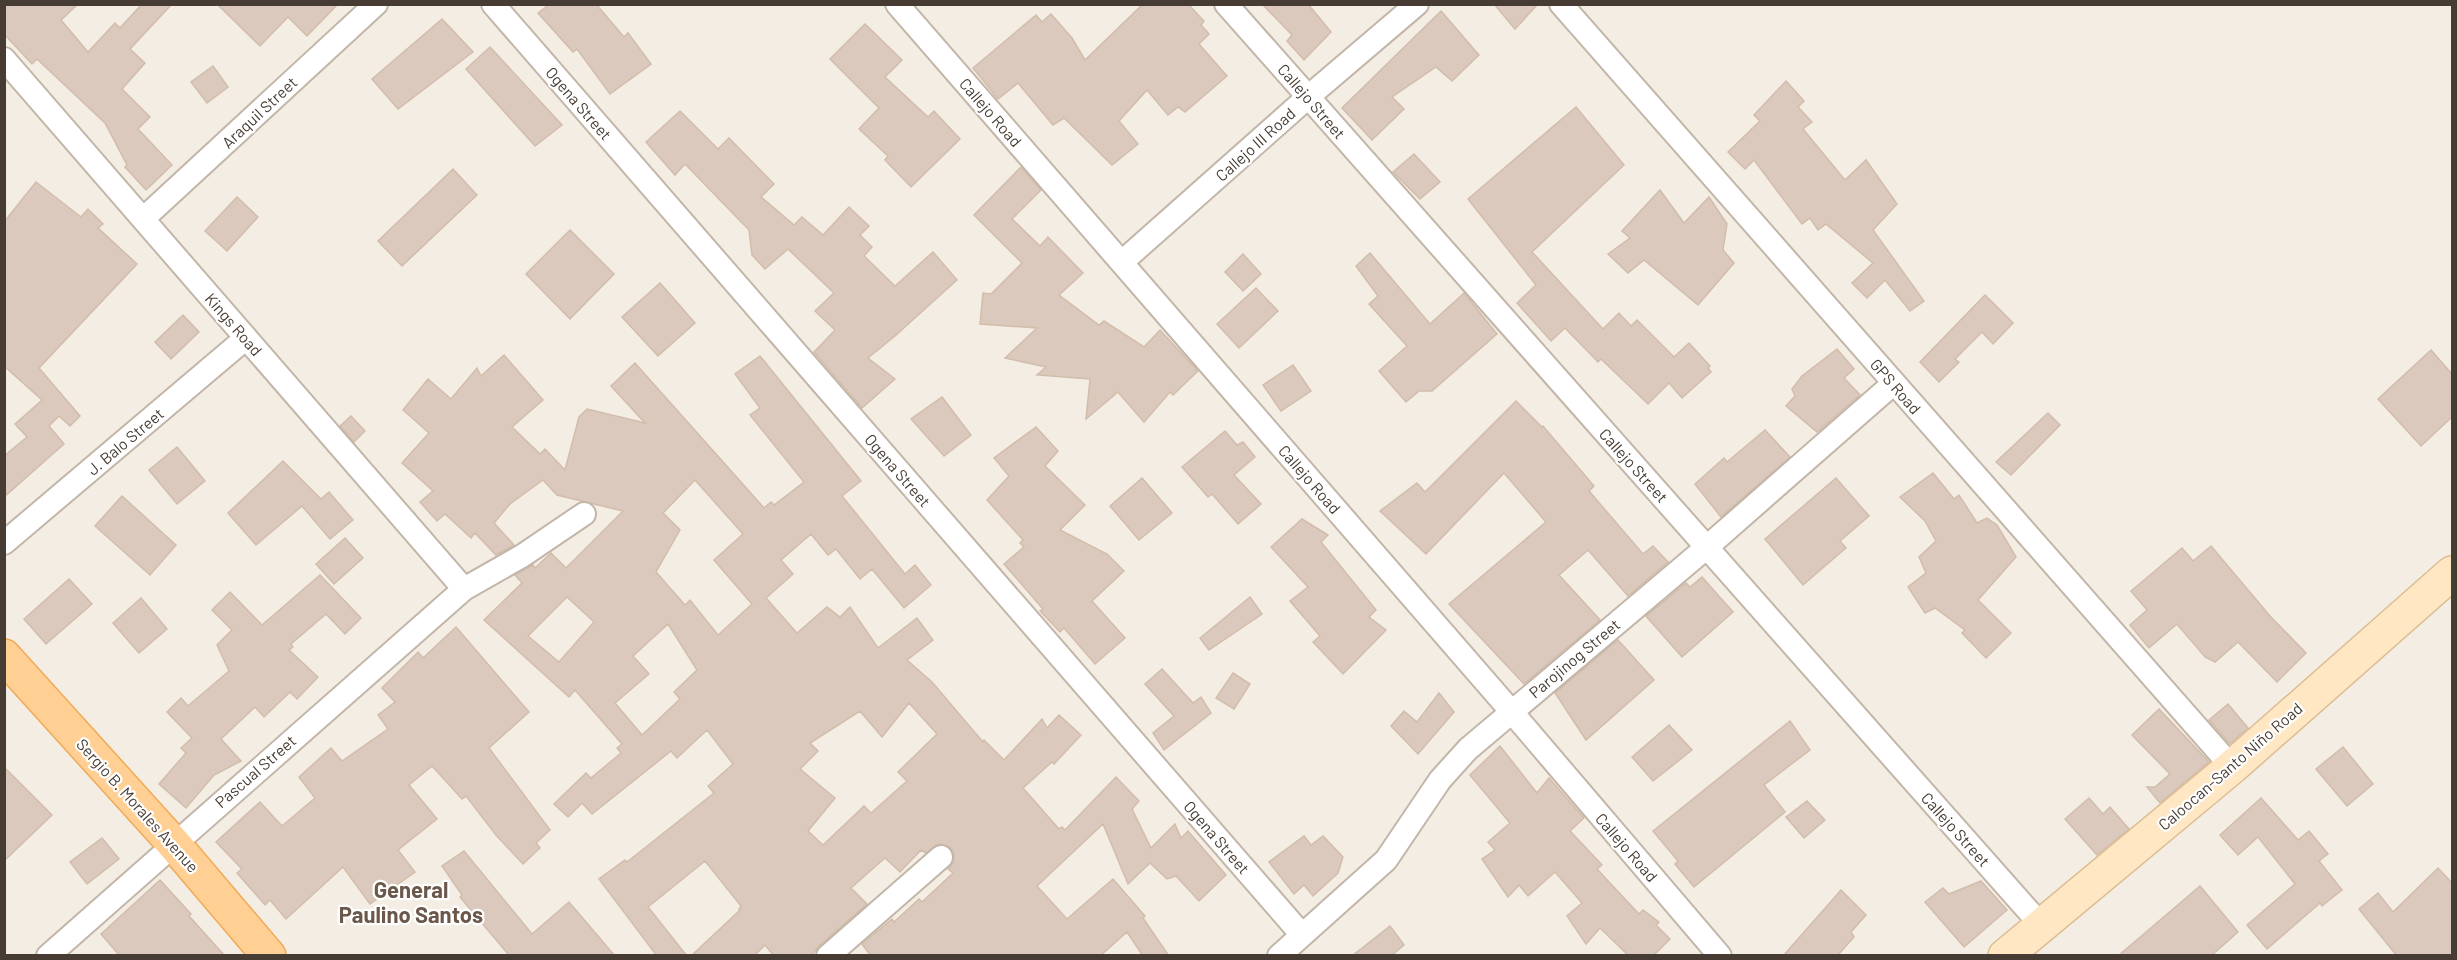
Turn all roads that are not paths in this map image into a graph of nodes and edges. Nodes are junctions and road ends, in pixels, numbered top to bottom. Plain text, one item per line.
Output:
1 (376, 4) edge
2 (493, 4) edge
3 (897, 4) edge
4 (1226, 4) edge
5 (1417, 4) edge
6 (1561, 4) edge
7 (4, 59) edge
8 (1308, 97) junction
9 (142, 219) junction
10 (1122, 262) junction
11 (246, 338) junction
12 (1894, 383) junction
13 (584, 514) dead end
14 (4, 543) edge
15 (1707, 547) junction
16 (2452, 573) edge
17 (464, 589) junction
18 (4, 657) edge
19 (1511, 711) junction
20 (2232, 766) junction
21 (173, 843) junction
22 (941, 857) dead end
23 (2042, 925) junction
24 (1302, 935) junction
25 (48, 956) edge
26 (269, 956) edge
27 (828, 956) edge
28 (1279, 956) edge
29 (1720, 956) edge
30 (2005, 956) edge

1 - 9 street, Araquil Street
2 - 24 street, Ogena Street
3 - 10 street, Callejo Road
4 - 8 street, Callejo Street
5 - 8 street, Callejo III Road
6 - 12 street, GPS Road
7 - 9 street, Kings Road
8 - 10 street, Callejo III Road
8 - 15 street, Callejo Street
9 - 11 street, Kings Road
10 - 19 street, Callejo Road
11 - 14 street, J. Balo Street
11 - 17 street, Kings Road
12 - 15 street, Parojinog Street
12 - 20 street, GPS Road
13 - 17 street, Pascual Street
15 - 19 street, Parojinog Street
15 - 23 street, Callejo Street
16 - 20 street, Caloocan-Santo Niño Road
17 - 21 street, Pascual Street
18 - 21 main road, Sergio B. Morales Avenue
19 - 24 street, Parojinog Street
19 - 29 street, Callejo Road
20 - 23 street, Caloocan-Santo Niño Road
21 - 25 street, Pascual Street
21 - 26 main road, Sergio B. Morales Avenue
22 - 27 street
23 - 30 street, Caloocan-Santo Niño Road
24 - 28 street, Parojinog Street

